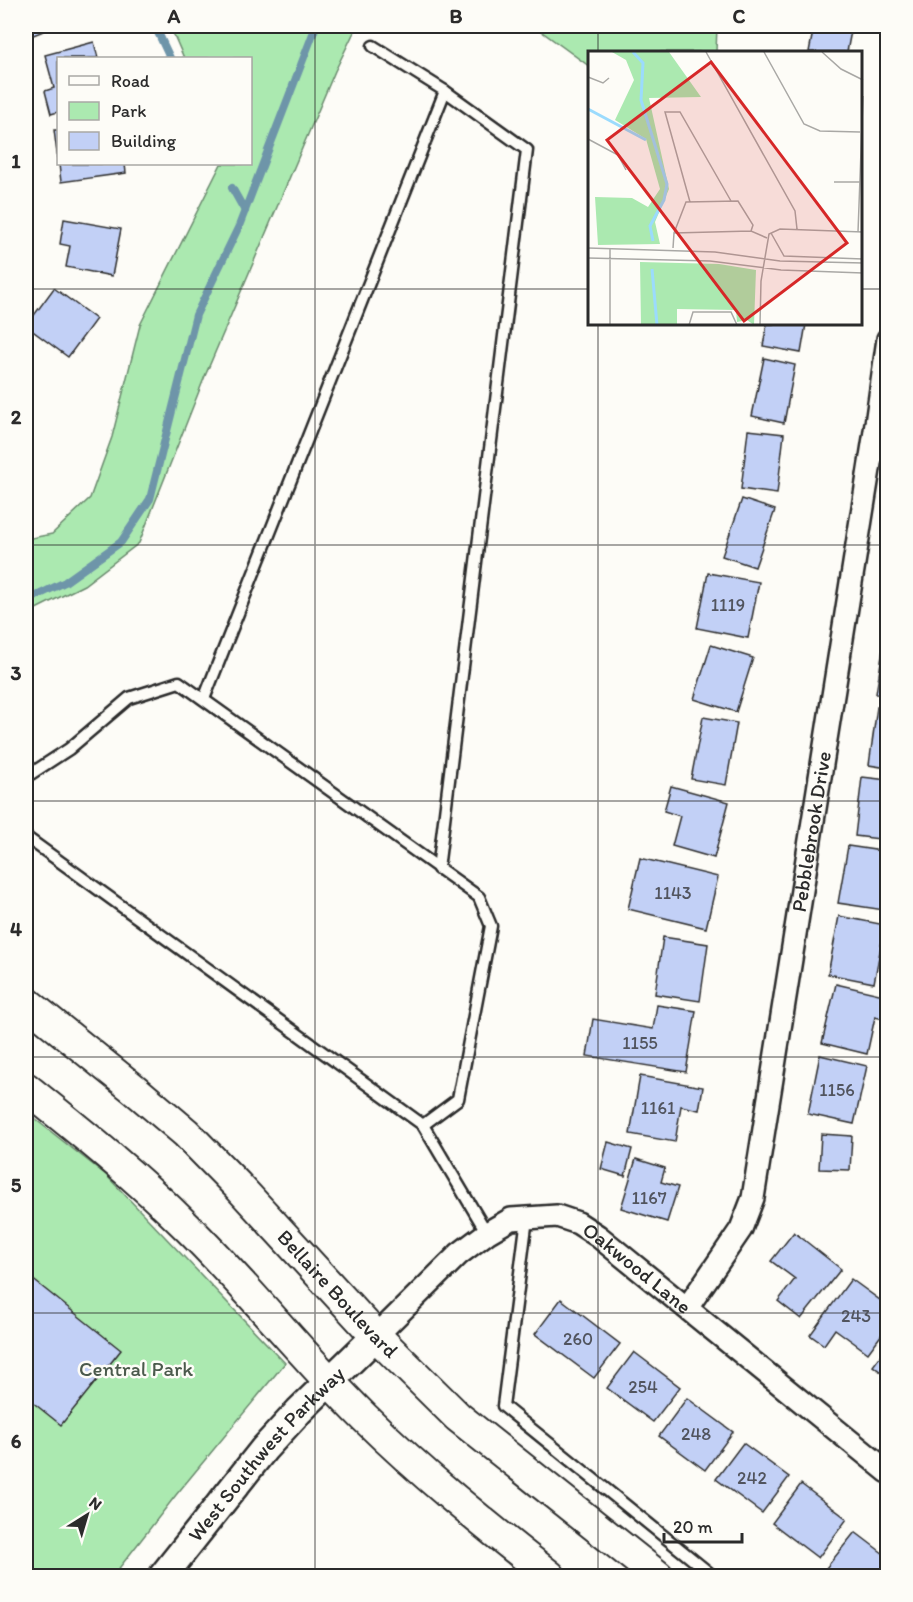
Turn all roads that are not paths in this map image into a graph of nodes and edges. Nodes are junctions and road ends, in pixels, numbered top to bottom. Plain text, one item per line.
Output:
1 (373, 46) dead end
2 (446, 91) junction
3 (888, 339) edge
4 (204, 699) junction
5 (26, 777) edge
6 (26, 837) edge
7 (438, 869) junction
8 (26, 1002) edge
9 (26, 1088) edge
10 (423, 1125) junction
11 (527, 1218) junction
12 (487, 1233) junction
13 (687, 1308) junction
14 (376, 1336) junction
15 (331, 1382) junction
16 (888, 1472) edge
17 (163, 1576) edge
18 (550, 1576) edge
19 (658, 1576) edge
20 (713, 1576) edge

1 - 2 lane
2 - 4 lane
2 - 7 lane
3 - 13 street, Pebblebrook Drive
4 - 5 lane
4 - 7 lane
6 - 10 lane
7 - 10 lane
8 - 14 main road, Bellaire Boulevard
9 - 15 main road
10 - 12 lane
11 - 12 street, Oakwood Lane
11 - 13 street, Oakwood Lane
11 - 20 lane
12 - 14 street, Oakwood Lane
13 - 16 street, Oakwood Lane
14 - 15 street, West Southwest Parkway
14 - 19 main road, Bellaire Boulevard
15 - 17 street, West Southwest Parkway
15 - 18 main road

